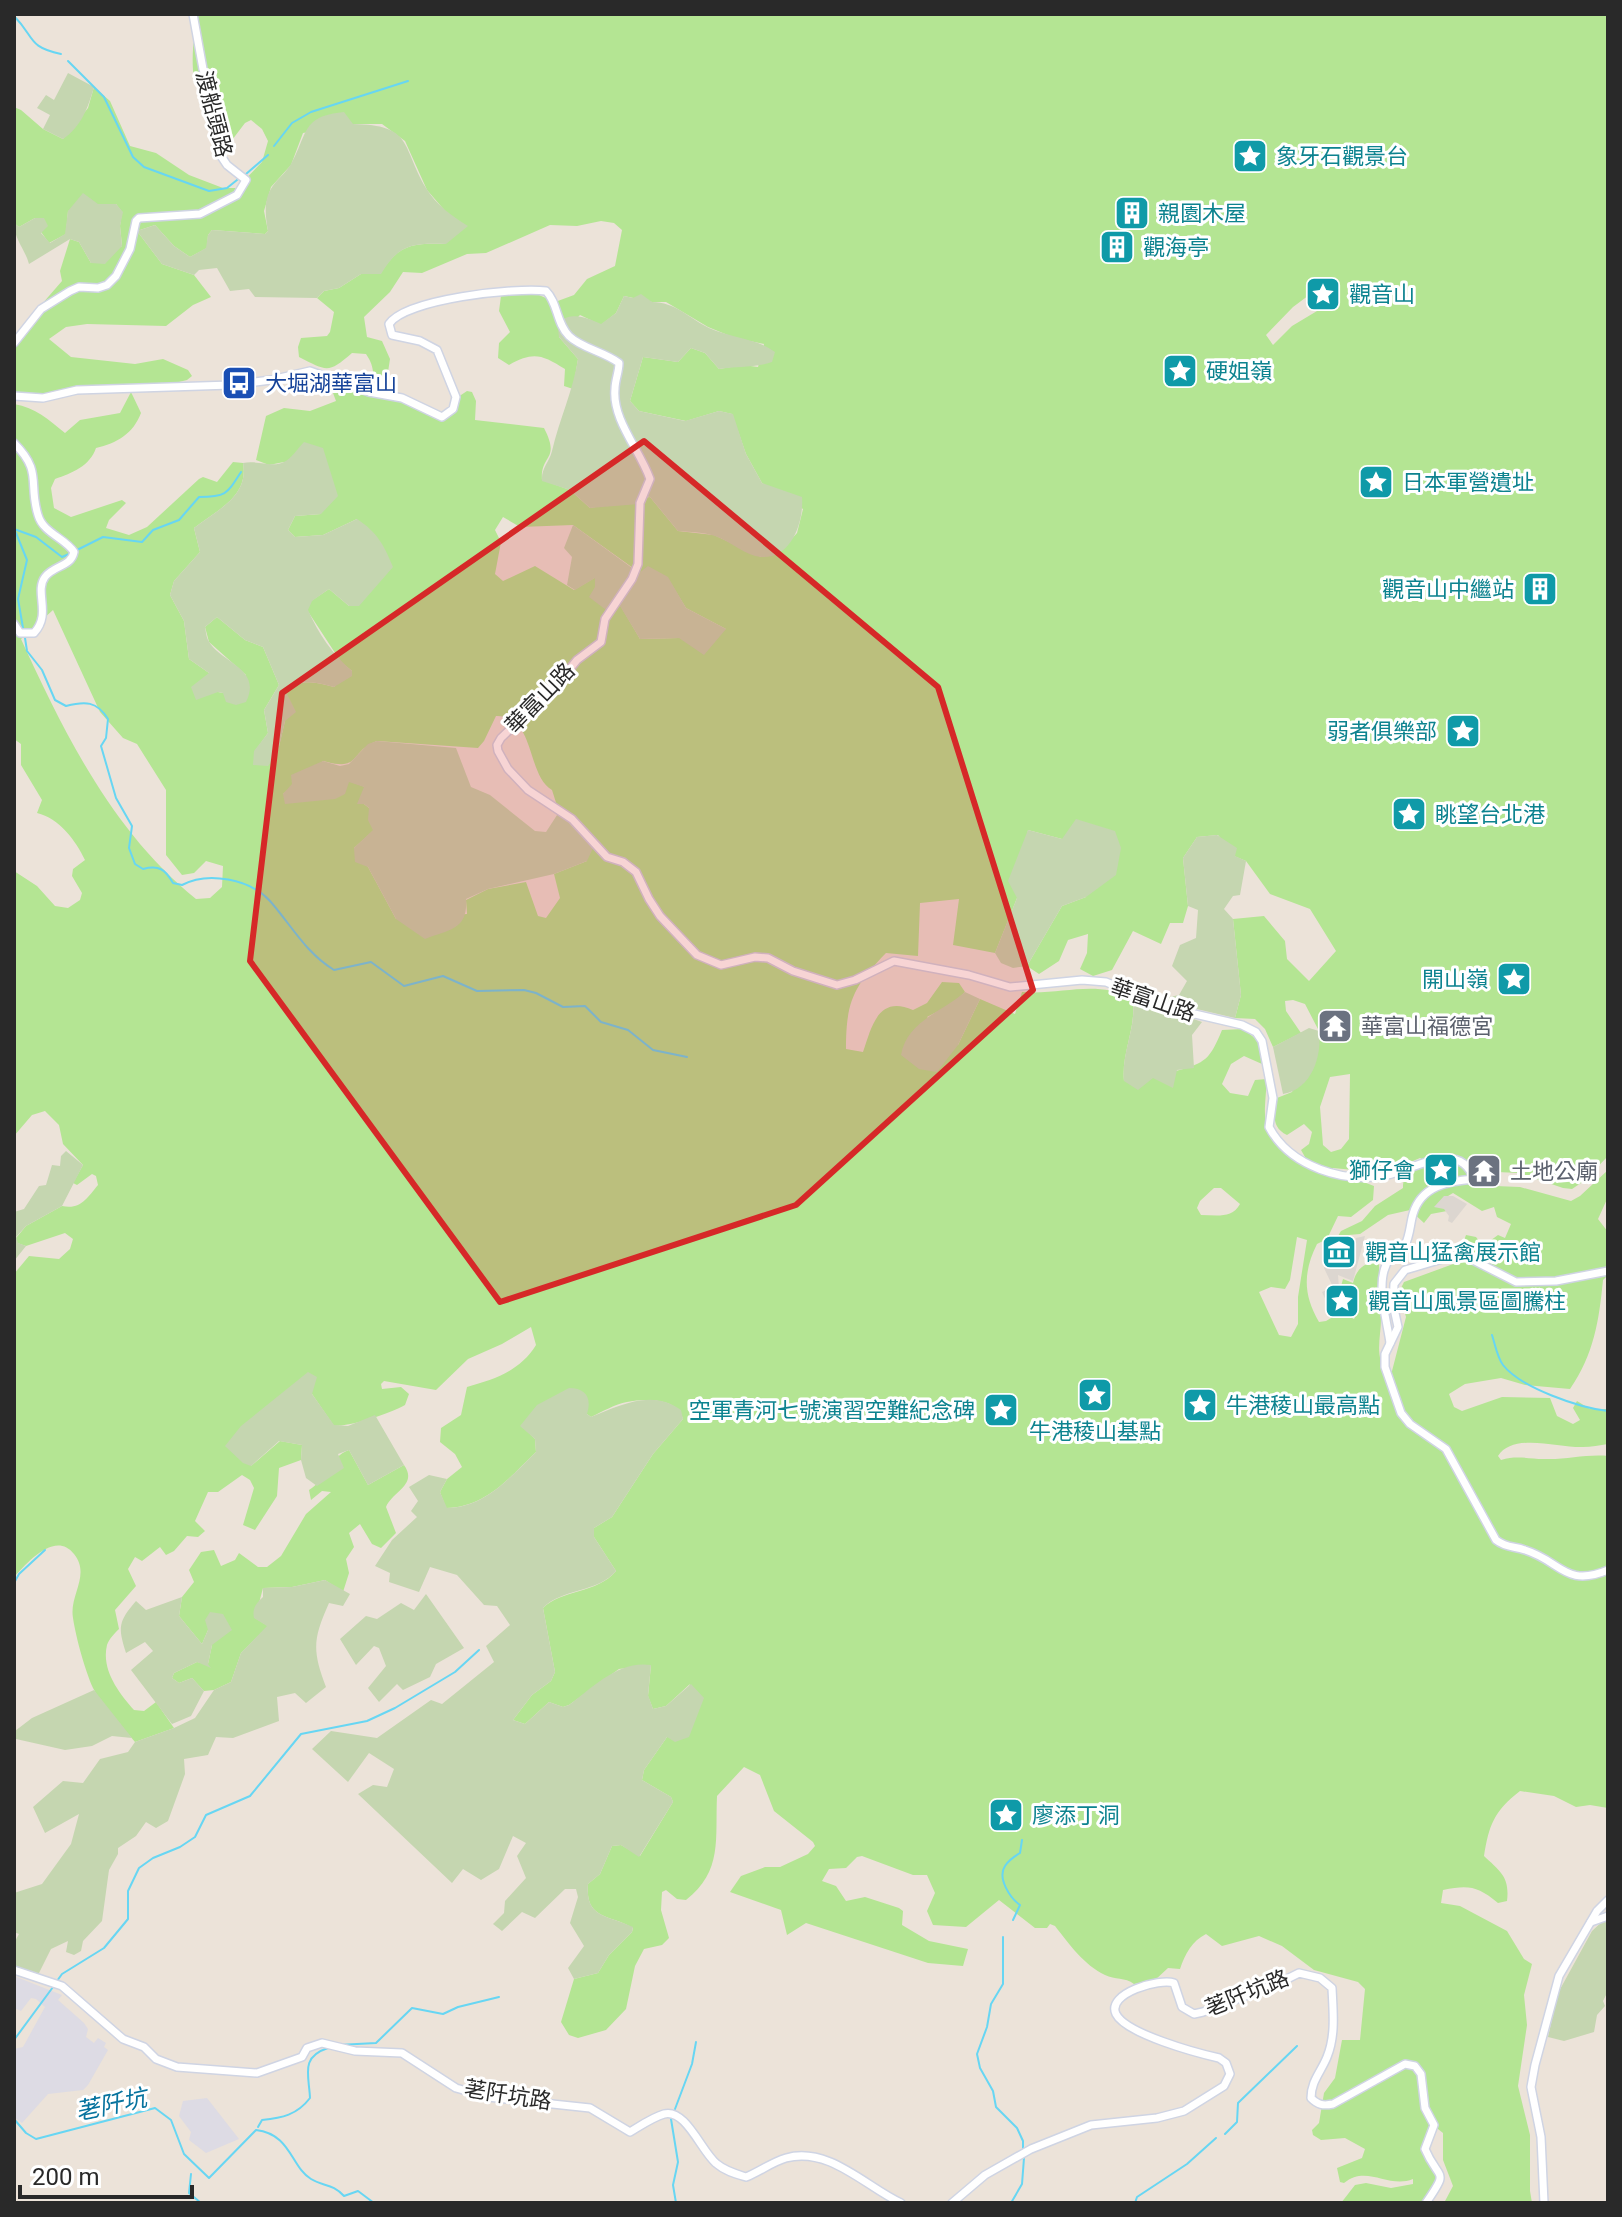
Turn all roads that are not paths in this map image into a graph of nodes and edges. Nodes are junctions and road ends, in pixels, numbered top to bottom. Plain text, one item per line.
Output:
1 (193, 14) edge
2 (14, 343) edge
3 (14, 396) edge
4 (14, 443) edge
5 (14, 624) edge
6 (1608, 1271) edge
7 (1390, 1343) junction
8 (1608, 1570) edge
9 (1608, 1900) edge
10 (1608, 1916) edge
11 (1591, 1922) junction
12 (14, 1970) edge
13 (901, 2203) edge
14 (952, 2203) edge
15 (1426, 2203) edge
16 (1544, 2203) edge

1 - 2 street, 渡船頭路
3 - 7 street, 華富山路
4 - 5 street
6 - 7 street
7 - 8 street
9 - 11 street
10 - 11 street
11 - 16 street
12 - 13 street, 荖阡坑路
14 - 15 street, 荖阡坑路

